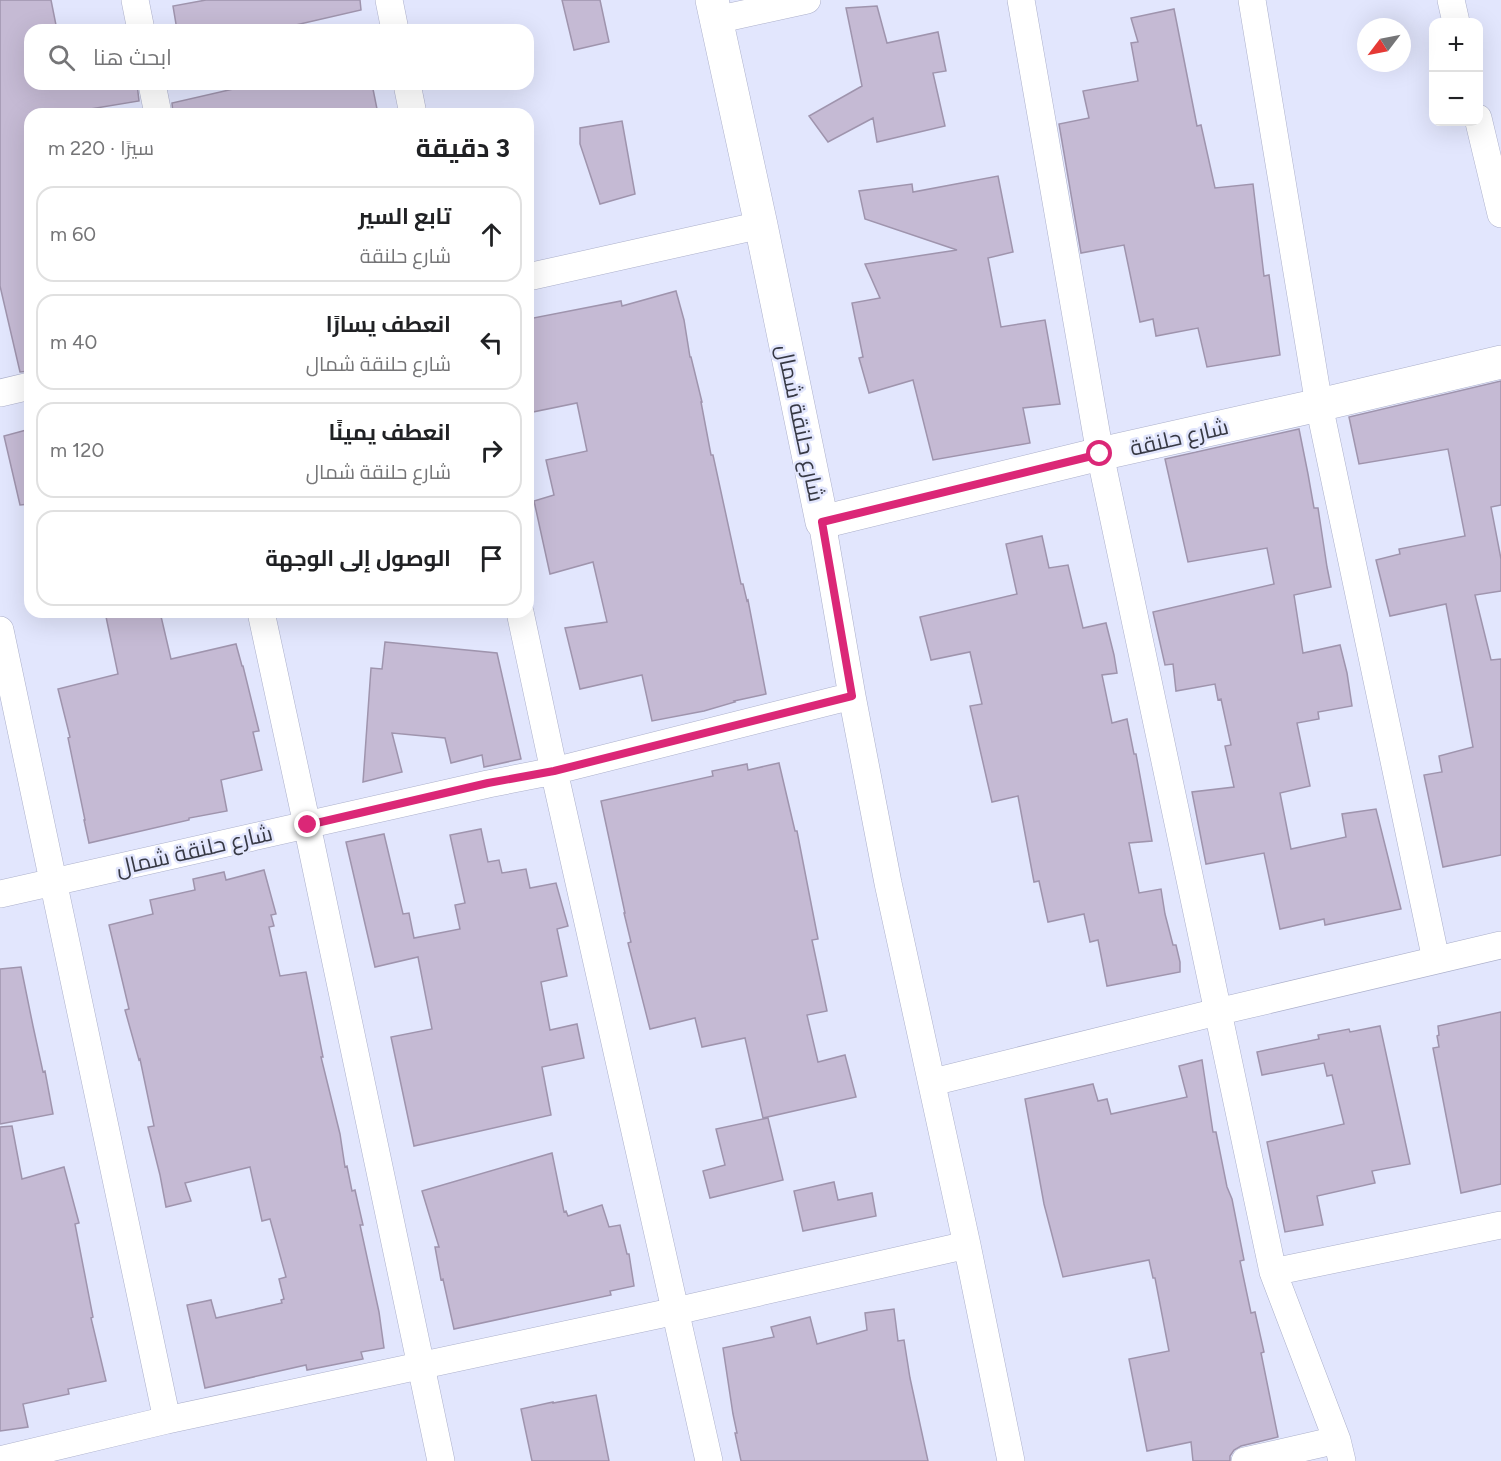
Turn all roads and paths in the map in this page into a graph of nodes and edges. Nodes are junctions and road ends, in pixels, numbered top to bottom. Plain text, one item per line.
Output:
1 (135, 0) edge
2 (389, 0) edge
3 (807, 0) edge
4 (1021, 0) edge
5 (1252, 0) edge
6 (1451, 0) edge
7 (714, 10) edge
8 (1455, 18) edge
9 (140, 24) edge
10 (394, 24) edge
11 (153, 90) edge
12 (408, 90) edge
13 (157, 108) edge
14 (412, 108) edge
15 (1481, 126) edge
16 (1501, 214) edge
17 (761, 225) junction
18 (534, 276) edge
19 (1501, 362) edge
20 (24, 387) edge
21 (0, 393) edge
22 (1319, 405) junction
23 (1100, 454) junction
24 (822, 522) junction
25 (262, 618) edge
26 (521, 618) edge
27 (0, 630) edge
28 (852, 696) junction
29 (554, 771) junction
30 (308, 825) junction
31 (54, 882) junction
32 (0, 894) edge
33 (1501, 945) edge
34 (1436, 960) junction
35 (1217, 1011) junction
36 (933, 1082) junction
37 (1501, 1225) edge
38 (968, 1245) junction
39 (1273, 1272) junction
40 (675, 1311) junction
41 (421, 1366) junction
42 (167, 1420) junction
43 (1340, 1450) edge
44 (0, 1460) edge
45 (441, 1461) edge
46 (709, 1461) edge
47 (1011, 1461) edge
48 (1245, 1461) edge

1 - 9 street
2 - 10 street
3 - 7 street
4 - 23 street
5 - 22 street
6 - 8 street
7 - 17 street, شارع حلنقة شمال
11 - 13 street
12 - 14 street
15 - 16 street
17 - 18 street
17 - 24 street, شارع حلنقة شمال
19 - 22 street, شارع حلنقة
20 - 21 street
22 - 23 street, شارع حلنقة
22 - 34 street
23 - 24 street, شارع حلنقة
23 - 35 street
24 - 28 street, شارع حلنقة شمال
25 - 30 street
26 - 29 street
27 - 31 street
28 - 29 street, شارع حلنقة شمال
28 - 36 street
29 - 30 street, شارع حلنقة شمال
29 - 40 street
30 - 31 street, شارع حلنقة شمال
30 - 41 street
31 - 32 street, شارع حلنقة شمال
31 - 42 street
33 - 34 street
34 - 35 street
35 - 36 street
35 - 39 street
36 - 38 street
37 - 39 street
38 - 40 street
38 - 47 street
39 - 43 street
40 - 41 street
40 - 46 street
41 - 42 street
41 - 45 street
42 - 44 street
43 - 48 street

